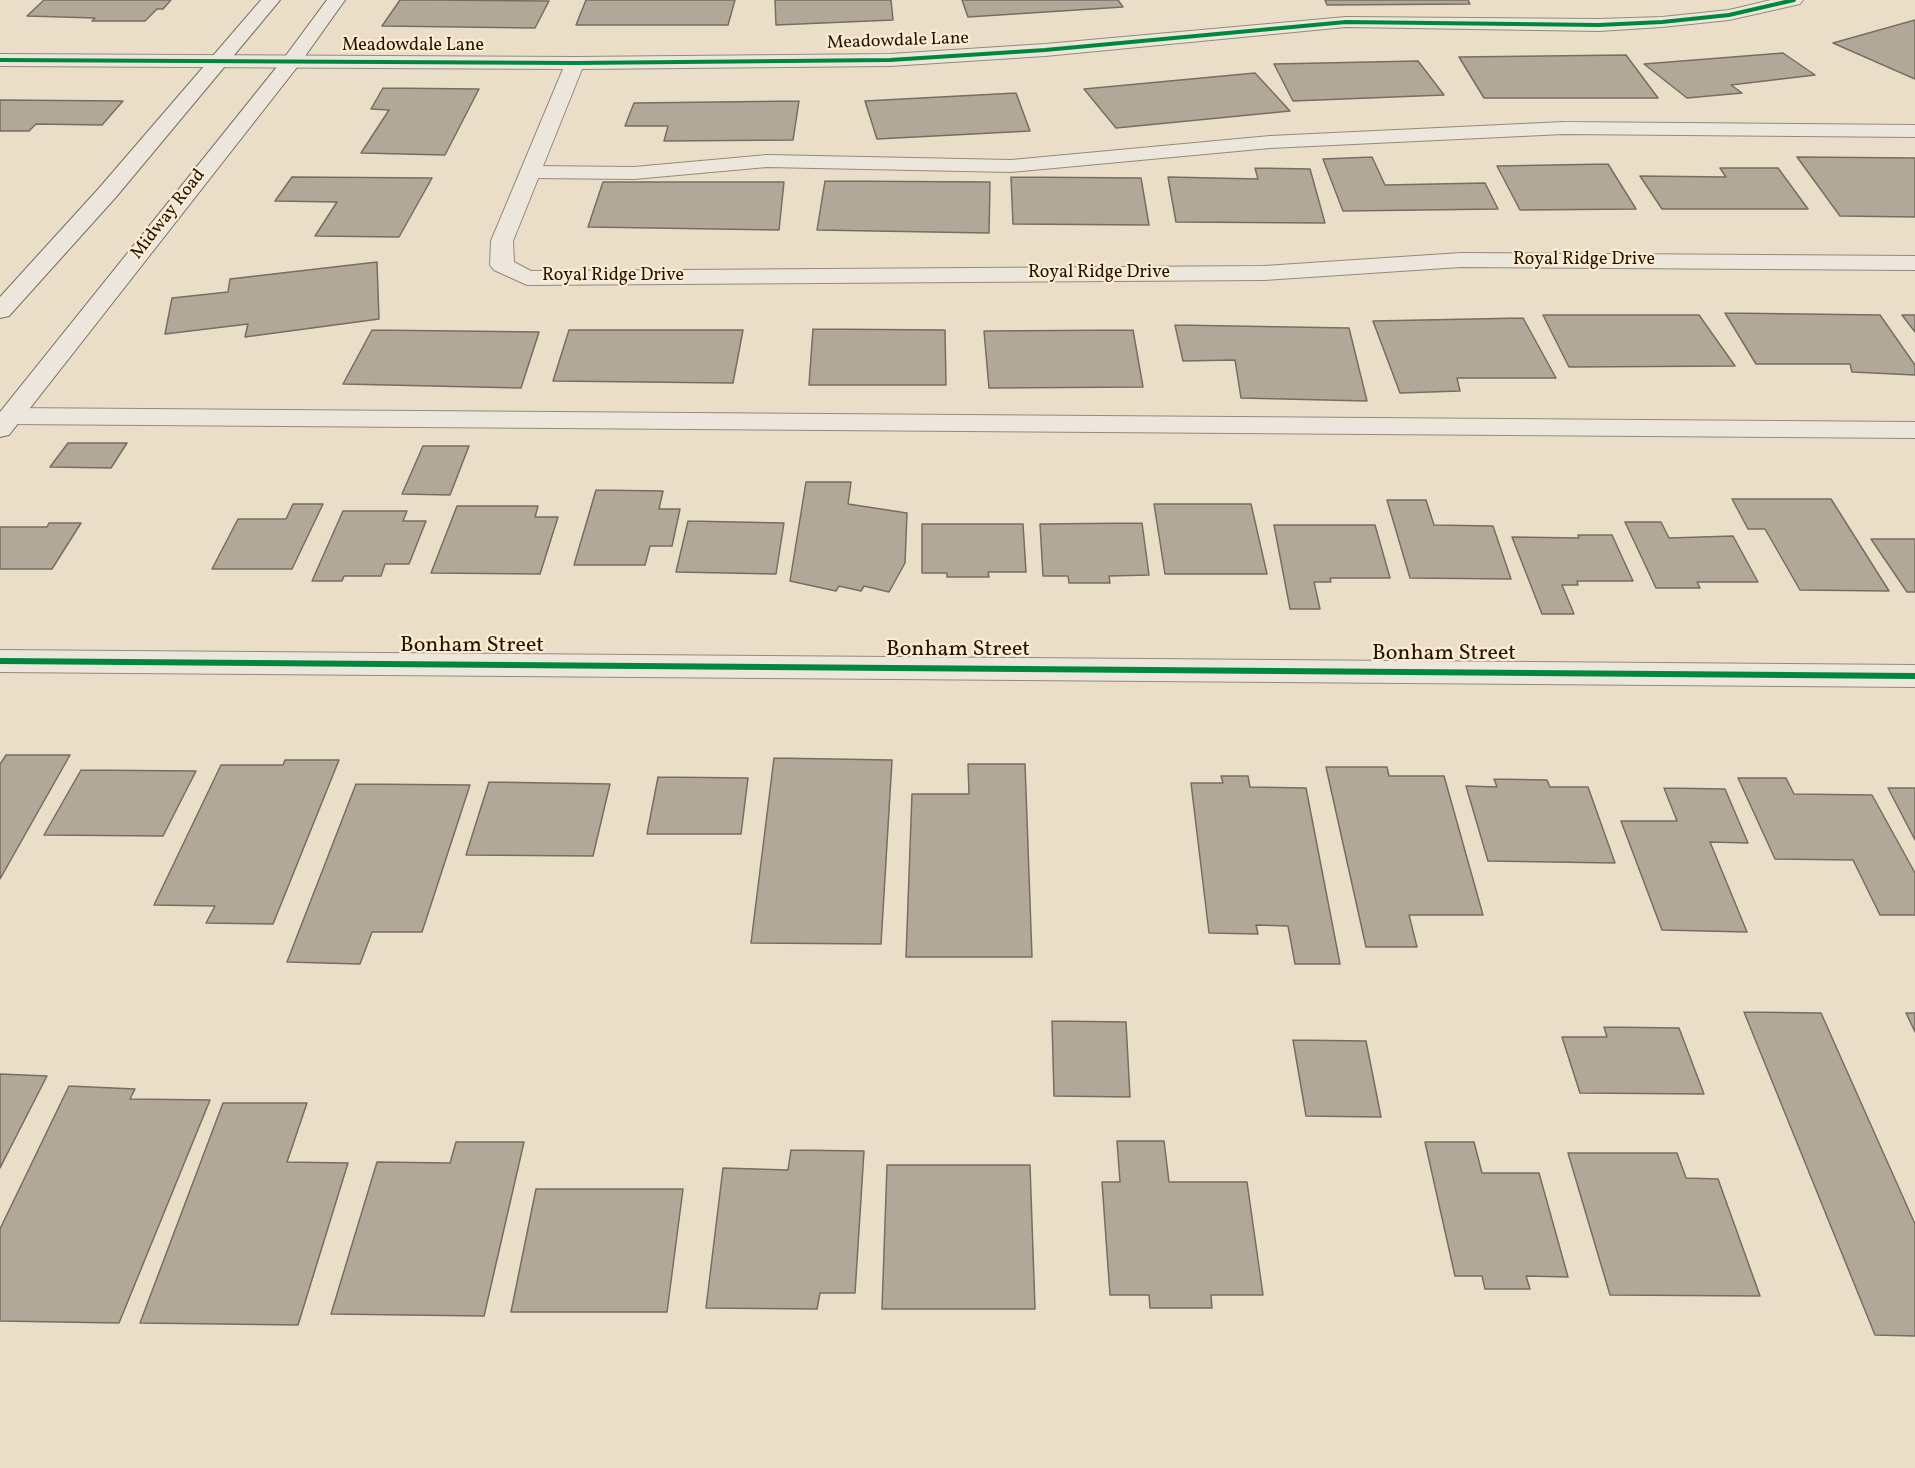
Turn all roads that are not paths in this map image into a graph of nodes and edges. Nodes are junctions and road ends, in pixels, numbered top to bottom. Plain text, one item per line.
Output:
1 (271, 0) edge
2 (336, 0) edge
3 (1794, 0) edge
4 (0, 60) edge
5 (220, 61) junction
6 (291, 62) junction
7 (575, 63) junction
8 (1915, 131) edge
9 (530, 172) junction
10 (1915, 263) edge
11 (0, 310) edge
12 (5, 423) edge
13 (1915, 430) edge
14 (0, 661) edge
15 (1915, 676) edge

1 - 5 street
2 - 6 street, Midway Road
3 - 7 street, Meadowdale Lane
4 - 5 street, Meadowdale Lane
5 - 6 street, Meadowdale Lane
5 - 11 street
6 - 7 street, Meadowdale Lane
6 - 12 street, Midway Road
7 - 9 street, Royal Ridge Drive
8 - 9 lane
9 - 10 street, Royal Ridge Drive
12 - 13 lane
14 - 15 street, Bonham Street

